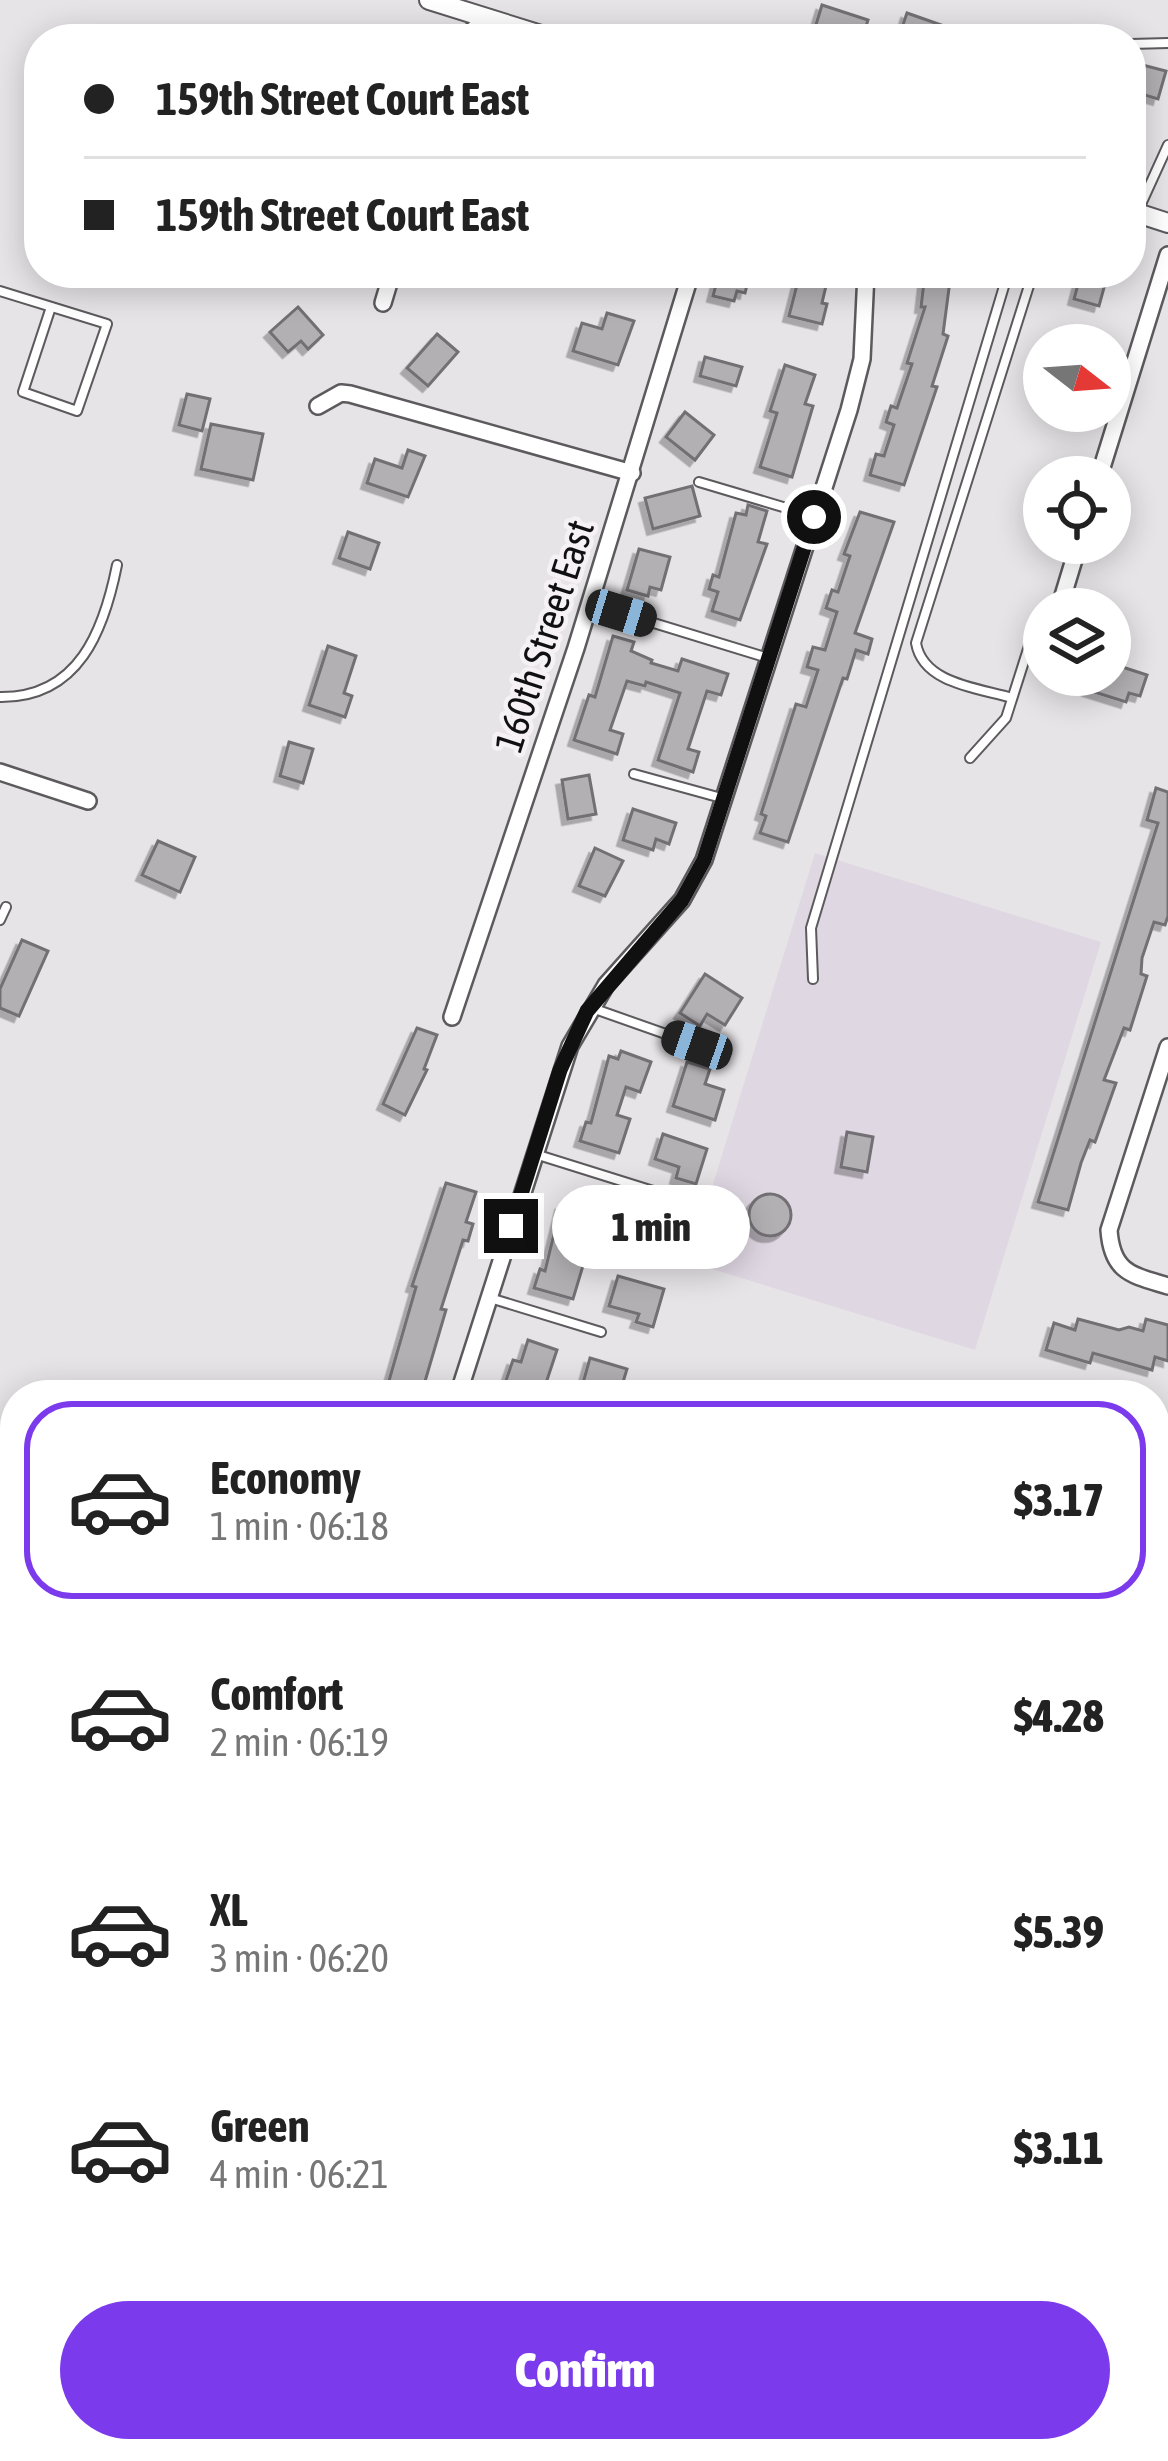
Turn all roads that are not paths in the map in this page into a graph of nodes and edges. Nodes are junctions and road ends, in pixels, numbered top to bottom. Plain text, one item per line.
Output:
1 (429, 0) edge
2 (461, 5) edge
3 (485, 18) junction
4 (479, 24) edge
5 (505, 24) edge
6 (1168, 145) edge
7 (1146, 188) edge
8 (1168, 255) edge
9 (388, 288) edge
10 (687, 288) edge
11 (865, 288) edge
12 (1003, 288) edge
13 (1028, 288) edge
14 (0, 292) edge
15 (383, 304) dead end
16 (51, 307) junction
17 (318, 406) dead end
18 (1106, 456) edge
19 (632, 473) junction
20 (699, 482) dead end
21 (814, 517) junction
22 (117, 565) dead end
23 (621, 613) dead end
24 (770, 658) junction
25 (1023, 664) edge
26 (0, 697) edge
27 (1012, 698) junction
28 (970, 758) dead end
29 (0, 772) edge
30 (634, 774) dead end
31 (725, 799) junction
32 (88, 801) dead end
33 (7, 907) dead end
34 (0, 920) edge
35 (813, 979) dead end
36 (590, 1007) junction
37 (452, 1017) dead end
38 (697, 1045) dead end
39 (1168, 1049) edge
40 (534, 1154) junction
41 (682, 1200) dead end
42 (1168, 1286) edge
43 (489, 1298) junction
44 (601, 1332) dead end
45 (463, 1380) edge

1 - 2 street
2 - 3 street
3 - 4 street
3 - 5 street
6 - 7 lane
8 - 18 street
9 - 15 street
10 - 19 street, 160th Street East
11 - 21 street
12 - 35 lane
13 - 27 lane
14 - 16 lane
16 - 16 lane
17 - 19 street
19 - 37 street, 160th Street East
20 - 21 lane
21 - 24 street
22 - 26 lane
23 - 24 lane
24 - 31 street
25 - 27 lane
27 - 28 lane
29 - 32 street
30 - 31 lane
31 - 36 street
33 - 34 lane
36 - 38 lane
36 - 40 street
39 - 42 street
40 - 41 lane
40 - 43 street
43 - 44 lane
43 - 45 street

